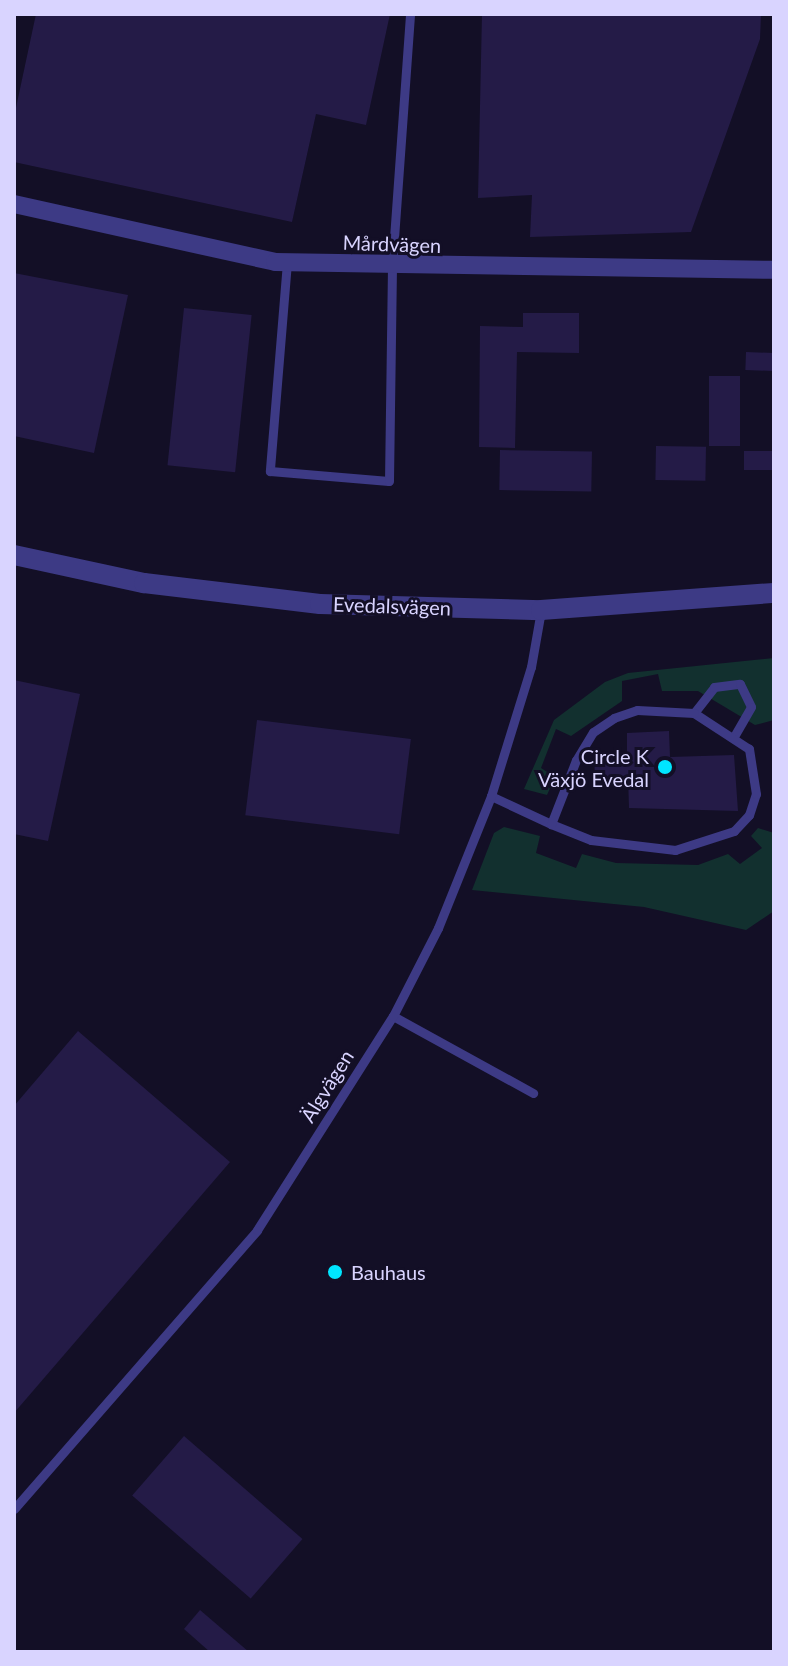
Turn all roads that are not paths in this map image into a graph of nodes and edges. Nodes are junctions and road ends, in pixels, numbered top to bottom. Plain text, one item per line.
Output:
1 (410, 14) edge
2 (14, 204) edge
3 (287, 262) junction
4 (392, 266) junction
5 (774, 270) edge
6 (14, 555) edge
7 (774, 593) edge
8 (541, 610) junction
9 (694, 713) junction
10 (735, 735) junction
11 (491, 796) junction
12 (551, 824) junction
13 (393, 1016) junction
14 (533, 1093) dead end
15 (14, 1509) edge

1 - 4 lane
2 - 3 street, Mårdvägen
3 - 4 street, Mårdvägen
3 - 4 lane
4 - 5 street, Mårdvägen
6 - 8 street, Evedalsvägen
7 - 8 street, Evedalsvägen
8 - 11 lane, Älgvägen
9 - 10 lane
9 - 10 lane
9 - 12 lane
10 - 12 lane
11 - 12 lane
11 - 13 lane, Älgvägen
13 - 14 lane
13 - 15 lane, Älgvägen

